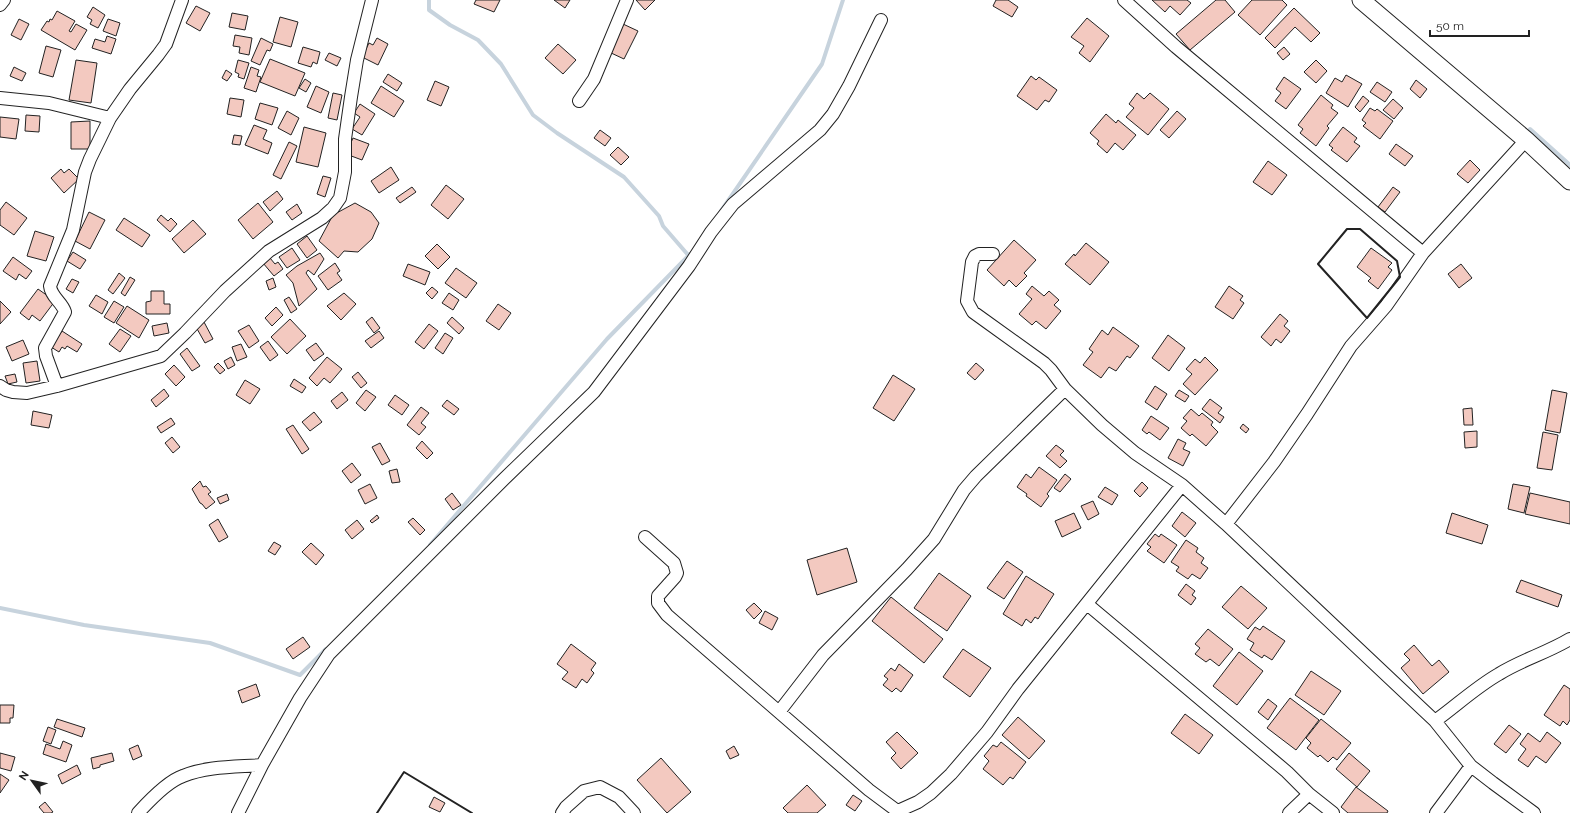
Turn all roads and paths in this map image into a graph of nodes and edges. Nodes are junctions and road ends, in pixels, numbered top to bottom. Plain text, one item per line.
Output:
1 (4, 0) edge
2 (182, 0) edge
3 (372, 0) edge
4 (627, 0) edge
5 (1124, 0) edge
6 (1361, 0) edge
7 (0, 5) edge
8 (881, 20) dead end
9 (0, 98) edge
10 (579, 101) dead end
11 (110, 118) junction
12 (1526, 140) junction
13 (1570, 181) edge
14 (1423, 253) junction
15 (993, 254) dead end
16 (0, 386) edge
17 (57, 386) junction
18 (1065, 389) junction
19 (1182, 485) junction
20 (1226, 524) junction
21 (645, 537) dead end
22 (1087, 604) junction
23 (1570, 639) edge
24 (779, 712) junction
25 (1435, 721) junction
26 (262, 765) junction
27 (1471, 766) junction
28 (1309, 794) junction
29 (899, 812) edge
30 (138, 813) edge
31 (238, 813) edge
32 (562, 813) edge
33 (634, 813) edge
34 (1289, 813) edge
35 (1333, 813) edge
36 (1436, 813) edge
37 (1534, 813) edge

1 - 7 street
2 - 11 street
3 - 17 street
4 - 10 street
5 - 14 street
6 - 12 main road
8 - 26 street
9 - 11 street
11 - 17 street
12 - 13 main road
12 - 14 street
14 - 20 street
15 - 18 street
16 - 17 street
18 - 19 street
18 - 24 street
19 - 20 street
19 - 22 street
20 - 25 street
21 - 24 street
22 - 28 street
22 - 29 street
23 - 25 street
24 - 29 street
25 - 27 street
26 - 30 street
26 - 31 street
27 - 36 street
27 - 37 street
28 - 34 street
28 - 35 street
32 - 33 street

